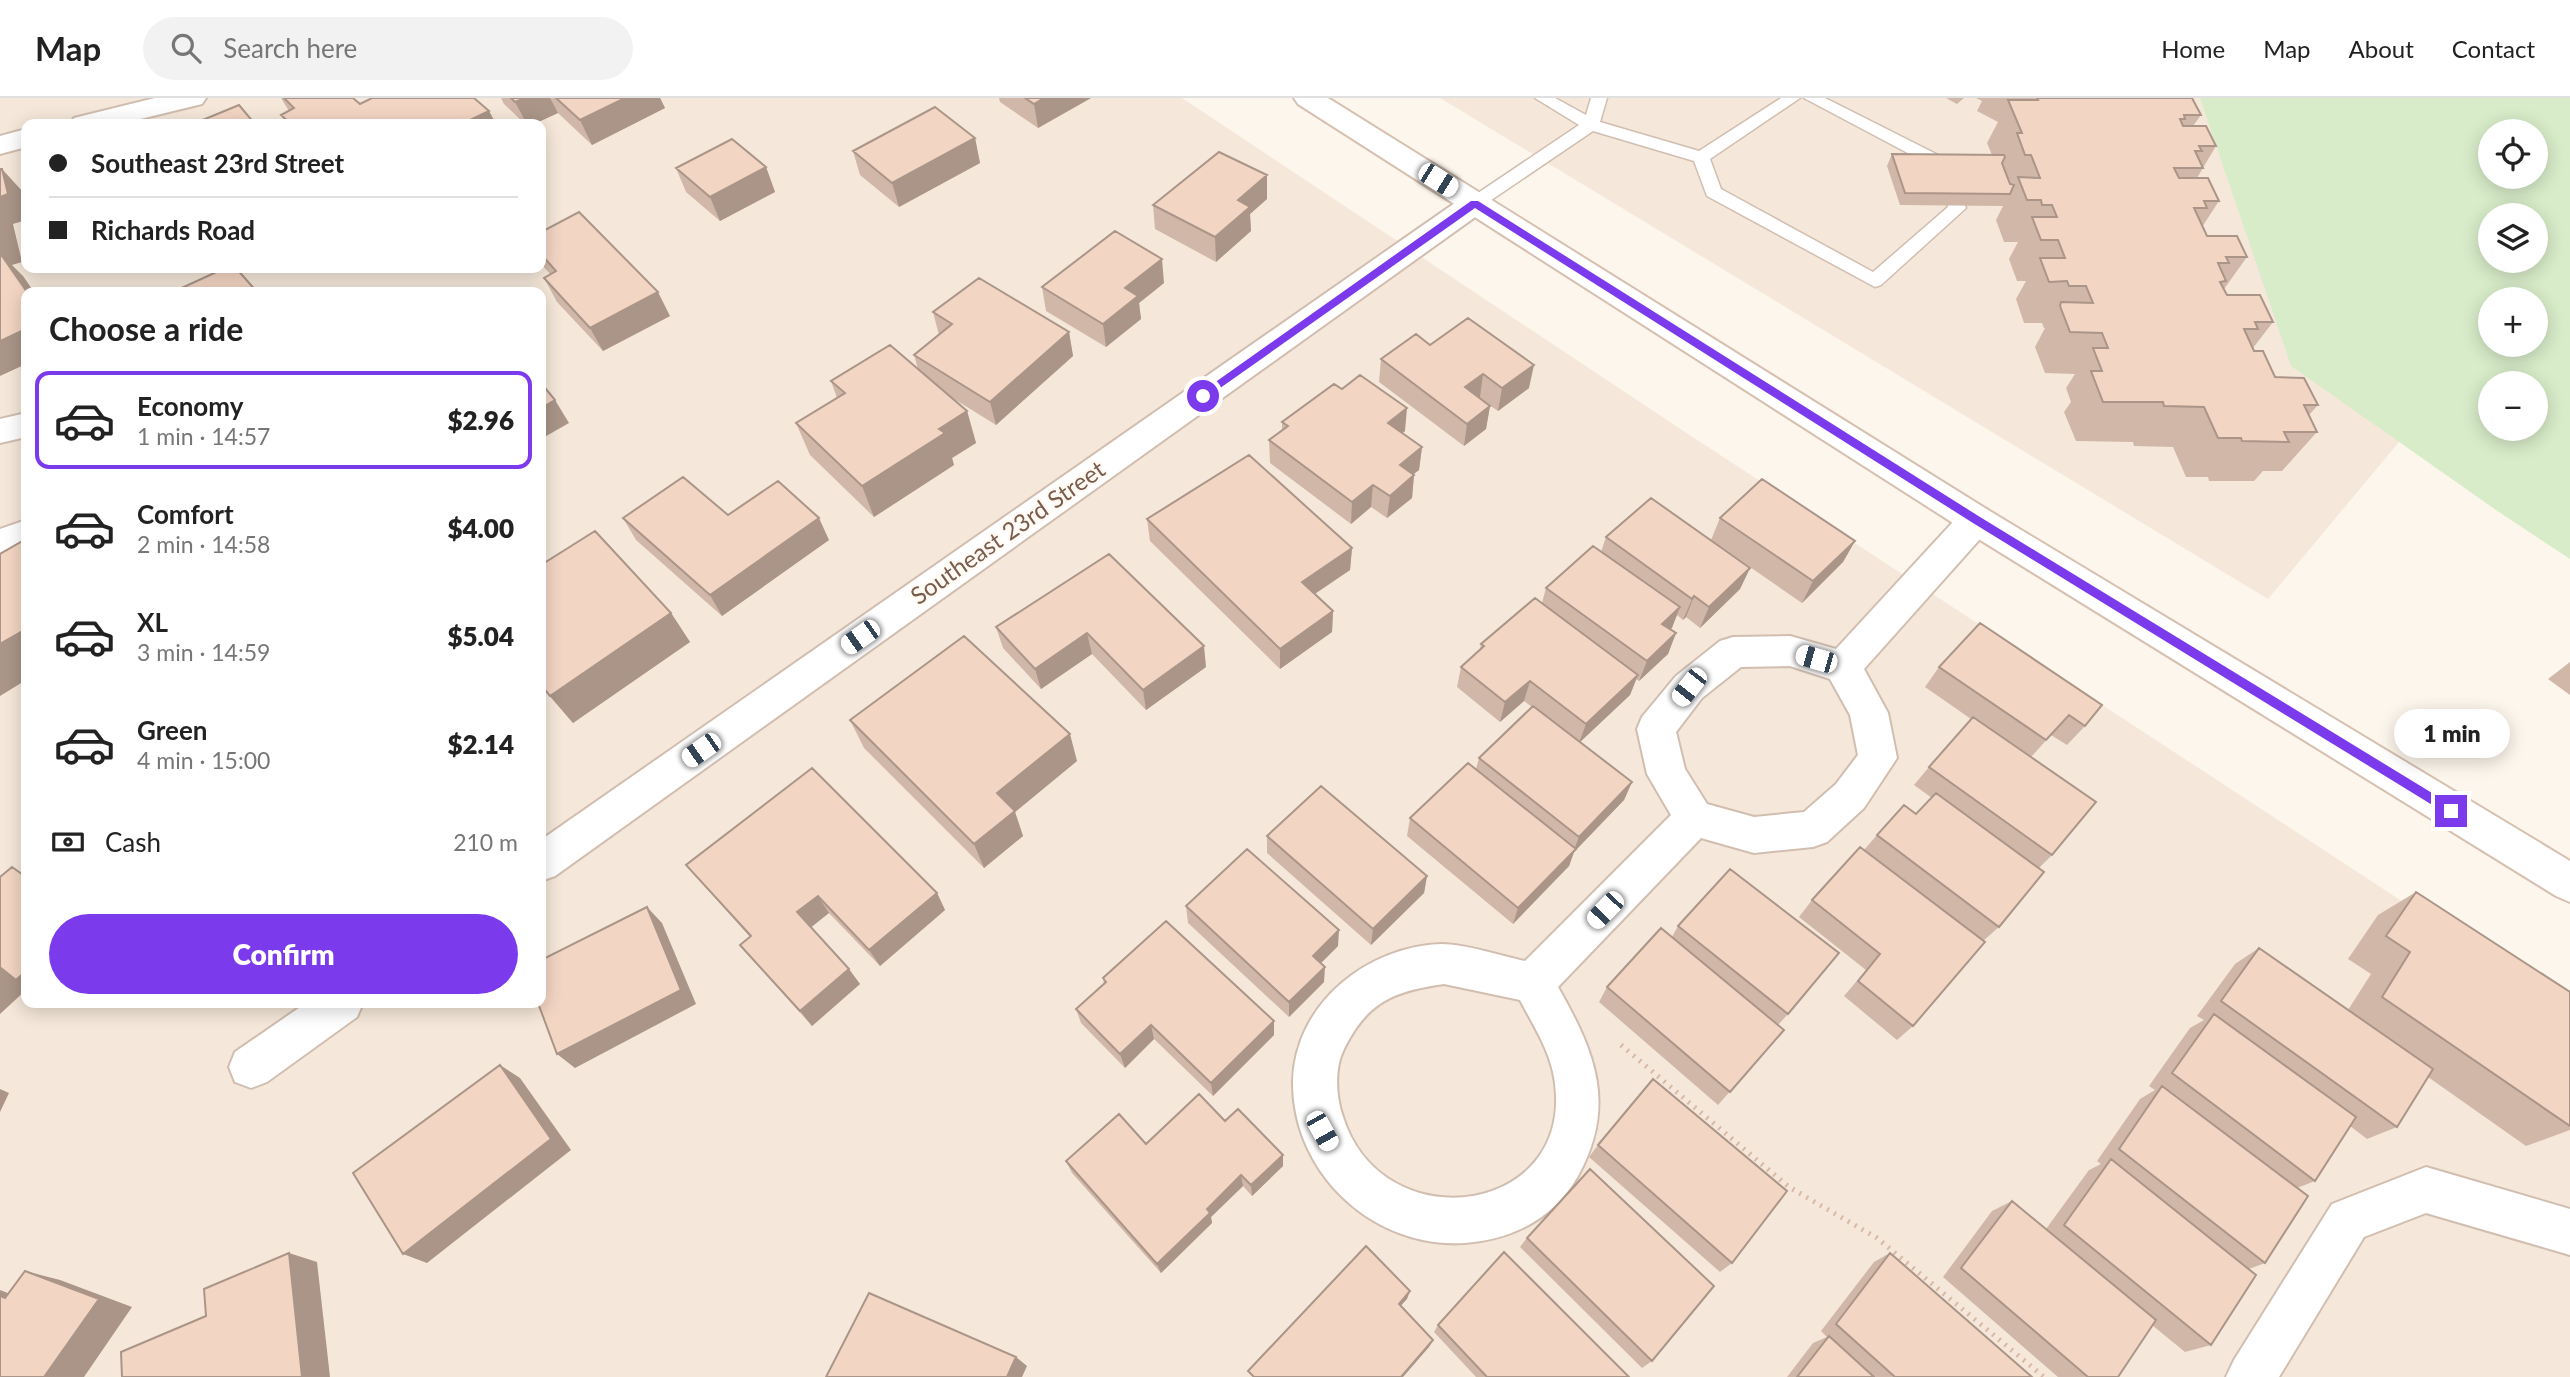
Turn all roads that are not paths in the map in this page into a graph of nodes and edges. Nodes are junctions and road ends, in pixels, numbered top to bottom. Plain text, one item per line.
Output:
1 (192, 98) edge
2 (1308, 98) edge
3 (1543, 98) edge
4 (1599, 98) edge
5 (1792, 98) edge
6 (1812, 98) edge
7 (105, 119) edge
8 (1591, 125) junction
9 (21, 139) edge
10 (0, 145) edge
11 (1701, 157) junction
12 (1475, 204) junction
13 (21, 426) edge
14 (0, 431) edge
15 (1976, 520) junction
16 (21, 536) edge
17 (0, 544) edge
18 (1843, 667) junction
19 (1694, 818) junction
20 (546, 859) edge
21 (2570, 883) edge
22 (1533, 984) junction
23 (335, 1008) edge
24 (251, 1068) dead end
25 (2570, 1232) edge
26 (2251, 1377) edge

1 - 7 street
2 - 12 street
3 - 8 lane
4 - 8 lane
5 - 11 lane
6 - 11 lane
8 - 11 lane
8 - 12 lane
9 - 10 street
12 - 15 street
12 - 20 street, Southeast 23rd Street
13 - 14 street
15 - 18 street
15 - 21 street
16 - 17 street
18 - 19 street
18 - 19 street
19 - 22 street
22 - 22 street
23 - 24 street
25 - 26 street

